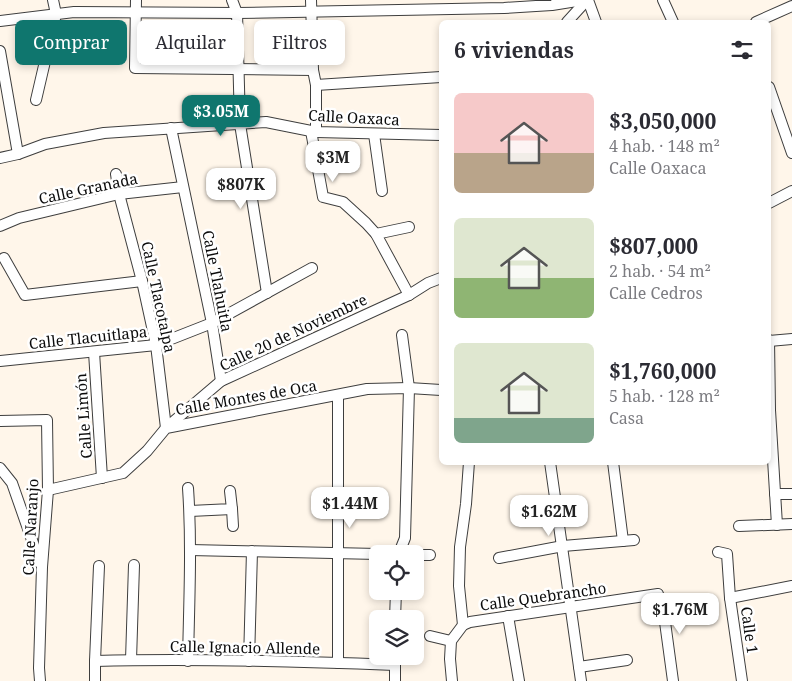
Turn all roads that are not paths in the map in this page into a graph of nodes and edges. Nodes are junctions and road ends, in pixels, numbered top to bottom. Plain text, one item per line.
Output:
1 (53, 0) edge
2 (136, 0) edge
3 (232, 0) edge
4 (310, 0) edge
5 (583, 0) edge
6 (587, 0) edge
7 (663, 0) edge
8 (364, 5) edge
9 (792, 6) edge
10 (136, 12) junction
11 (310, 12) junction
12 (237, 13) junction
13 (56, 14) junction
14 (569, 20) edge
15 (595, 20) edge
16 (671, 20) edge
17 (760, 20) edge
18 (0, 21) edge
19 (0, 51) edge
20 (238, 69) junction
21 (313, 70) junction
22 (439, 77) edge
23 (316, 85) junction
24 (771, 93) edge
25 (36, 100) dead end
26 (240, 124) junction
27 (171, 128) junction
28 (314, 132) junction
29 (374, 134) junction
30 (439, 135) edge
31 (792, 153) edge
32 (18, 154) junction
33 (0, 158) edge
34 (116, 174) dead end
35 (184, 187) junction
36 (382, 191) dead end
37 (792, 192) edge
38 (119, 194) junction
39 (771, 202) edge
40 (0, 226) edge
41 (409, 227) dead end
42 (376, 234) junction
43 (4, 258) dead end
44 (312, 268) dead end
45 (439, 279) edge
46 (142, 281) junction
47 (267, 293) junction
48 (409, 295) junction
49 (212, 323) junction
50 (402, 335) dead end
51 (792, 338) edge
52 (771, 340) edge
53 (156, 345) junction
54 (94, 352) junction
55 (0, 361) edge
56 (221, 380) junction
57 (409, 388) junction
58 (439, 390) edge
59 (338, 396) junction
60 (0, 421) edge
61 (166, 428) junction
62 (771, 438) edge
63 (469, 465) edge
64 (550, 465) edge
65 (613, 465) edge
66 (0, 468) edge
67 (102, 478) junction
68 (188, 488) dead end
69 (48, 490) junction
70 (230, 491) dead end
71 (775, 494) junction
72 (792, 494) edge
73 (232, 509) junction
74 (190, 511) junction
75 (777, 524) junction
76 (792, 524) edge
77 (233, 526) dead end
78 (739, 526) dead end
79 (634, 540) dead end
80 (623, 541) junction
81 (402, 545) edge
82 (563, 546) junction
83 (190, 550) junction
84 (252, 551) junction
85 (338, 553) junction
86 (722, 553) dead end
87 (369, 554) edge
88 (424, 555) edge
89 (430, 555) dead end
90 (499, 558) dead end
91 (134, 565) dead end
92 (99, 566) dead end
93 (42, 567) junction
94 (792, 586) edge
95 (730, 598) junction
96 (571, 608) junction
97 (508, 616) junction
98 (463, 625) junction
99 (430, 636) dead end
100 (451, 640) junction
101 (131, 660) junction
102 (627, 660) dead end
103 (188, 661) junction
104 (249, 661) junction
105 (94, 662) junction
106 (369, 662) edge
107 (338, 663) junction
108 (395, 665) edge
109 (579, 667) junction
110 (40, 681) edge
111 (95, 681) edge
112 (395, 681) edge
113 (452, 681) edge
114 (518, 681) edge
115 (581, 681) edge
116 (673, 681) edge
117 (742, 681) edge

1 - 13 street
2 - 10 street
3 - 12 street
4 - 11 street
5 - 8 street
6 - 14 street
6 - 15 street
7 - 16 street
8 - 11 street
9 - 17 street
10 - 12 street
10 - 13 street
10 - 20 street
11 - 12 street
11 - 21 street
12 - 20 street
13 - 18 street
13 - 25 street
19 - 32 street
20 - 21 street
20 - 26 street
21 - 23 street
22 - 23 street
23 - 28 street
24 - 31 street
26 - 27 street, Calle Oaxaca
26 - 28 street, Calle Oaxaca
26 - 47 street
27 - 32 street, Calle Oaxaca
27 - 35 street, Calle Tlahuitla
28 - 29 street, Calle Oaxaca
28 - 42 street
29 - 30 street, Calle Oaxaca
29 - 36 street
32 - 33 street, Calle Oaxaca
34 - 38 street, Calle Tlacotalpa
35 - 38 street, Calle Granada
35 - 49 street, Calle Tlahuitla
37 - 39 street
38 - 40 street, Calle Granada
38 - 46 street, Calle Tlacotalpa
41 - 42 street
42 - 48 street
43 - 46 street
44 - 47 street, Calle Tlacuitlapa
45 - 48 street, Calle 20 de Noviembre
46 - 53 street, Calle Tlacotalpa
47 - 49 street, Calle Tlacuitlapa
48 - 56 street, Calle 20 de Noviembre
49 - 53 street, Calle Tlacuitlapa
49 - 56 street, Calle Tlahuitla
50 - 57 street
51 - 52 street
53 - 54 street, Calle Tlacuitlapa
53 - 61 street, Calle Tlacotalpa
54 - 55 street, Calle Tlacuitlapa
54 - 67 street, Calle Limón
56 - 61 street, Calle 20 de Noviembre
57 - 58 street, Calle Montes de Oca
57 - 59 street, Calle Montes de Oca
57 - 81 street
59 - 61 street, Calle Montes de Oca
59 - 85 street
60 - 69 street, Calle Naranjo
61 - 67 street, Calle Montes de Oca
62 - 71 street
63 - 98 street, Calle Quebrancho
64 - 82 street
65 - 80 street
66 - 93 street
67 - 69 street, Calle Montes de Oca
68 - 74 street
69 - 93 street, Calle Naranjo
70 - 73 street
71 - 72 street
71 - 75 street
73 - 74 street
73 - 77 street
74 - 83 street
75 - 76 street
75 - 78 street
79 - 80 street
80 - 82 street
82 - 90 street
82 - 96 street
83 - 84 street
83 - 103 street
84 - 85 street
84 - 104 street
85 - 87 street
85 - 107 street
86 - 95 street, Calle 1
88 - 89 street
91 - 101 street
92 - 105 street
93 - 110 street, Calle Naranjo
94 - 95 street
95 - 117 street, Calle 1
96 - 97 street, Calle Quebrancho
96 - 109 street
96 - 116 street, Calle Quebrancho
97 - 98 street, Calle Quebrancho
97 - 114 street
98 - 100 street, Calle Quebrancho
99 - 100 street
100 - 113 street
101 - 103 street, Calle Ignacio Allende
101 - 105 street, Calle Ignacio Allende
102 - 109 street
103 - 104 street, Calle Ignacio Allende
104 - 107 street, Calle Ignacio Allende
105 - 111 street
106 - 107 street, Calle Ignacio Allende
108 - 112 street
109 - 115 street

